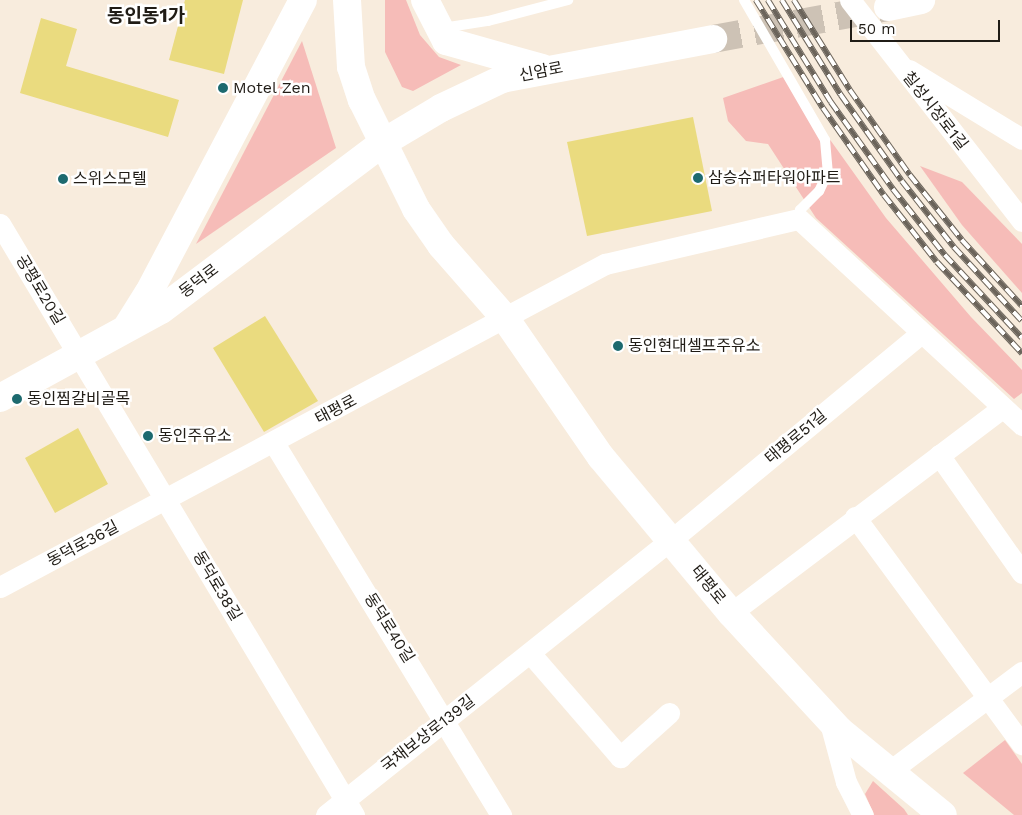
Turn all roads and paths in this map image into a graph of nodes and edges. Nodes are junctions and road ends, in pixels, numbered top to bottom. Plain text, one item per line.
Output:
1 (303, 0) edge
2 (347, 0) edge
3 (425, 0) edge
4 (568, 0) edge
5 (744, 0) edge
6 (850, 0) edge
7 (921, 0) edge
8 (888, 6) tunnel mouth
9 (440, 28) junction
10 (713, 40) tunnel mouth
11 (896, 62) junction
12 (549, 70) junction
13 (1022, 139) edge
14 (384, 142) junction
15 (799, 218) junction
16 (1022, 221) edge
17 (0, 224) edge
18 (505, 318) junction
19 (124, 331) junction
20 (920, 334) junction
21 (80, 357) junction
22 (0, 398) edge
23 (1002, 408) junction
24 (1022, 425) edge
25 (274, 443) junction
26 (939, 455) junction
27 (166, 500) junction
28 (855, 518) junction
29 (671, 540) junction
30 (1022, 573) edge
31 (0, 587) edge
32 (731, 613) junction
33 (530, 653) junction
34 (1022, 672) edge
35 (989, 697) junction
36 (669, 714) dead end
37 (829, 719) junction
38 (445, 720) junction
39 (1022, 744) edge
40 (890, 772) junction
41 (349, 807) edge
42 (326, 815) edge
43 (501, 815) edge
44 (863, 815) edge
45 (943, 815) edge

1 - 19 main road
2 - 14 main road, 태평로
3 - 9 main road
4 - 9 lane
5 - 15 lane
6 - 11 street, 칠성시장로1길
7 - 8 main road
9 - 12 main road
10 - 12 main road, 신암로
11 - 13 street
11 - 16 street, 칠성시장로1길
12 - 14 main road, 신암로
14 - 18 main road, 태평로
14 - 19 main road, 동덕로
15 - 18 street, 태평로
15 - 20 street
17 - 21 street, 공평로20길
18 - 25 street, 태평로
18 - 29 main road, 태평로
19 - 21 main road, 동덕로
20 - 23 street
20 - 29 street, 태평로51길
21 - 22 main road, 동덕로
21 - 27 street, 동덕로38길
23 - 24 street
23 - 26 street, 태평로
25 - 27 street, 태평로
25 - 38 street, 동덕로40길
26 - 28 street, 태평로
26 - 30 street
27 - 31 street, 동덕로36길
27 - 41 street, 동덕로38길
28 - 32 street, 태평로
28 - 35 street
29 - 32 main road, 태평로
29 - 33 street, 국채보상로139길
32 - 37 main road, 태평로
33 - 36 street
33 - 38 street, 국채보상로139길
34 - 35 street
35 - 39 street
35 - 40 street
37 - 40 main road, 태평로
37 - 44 street
38 - 41 street, 국채보상로139길
38 - 43 street, 동덕로40길
40 - 45 main road, 태평로
41 - 42 street, 국채보상로139길

